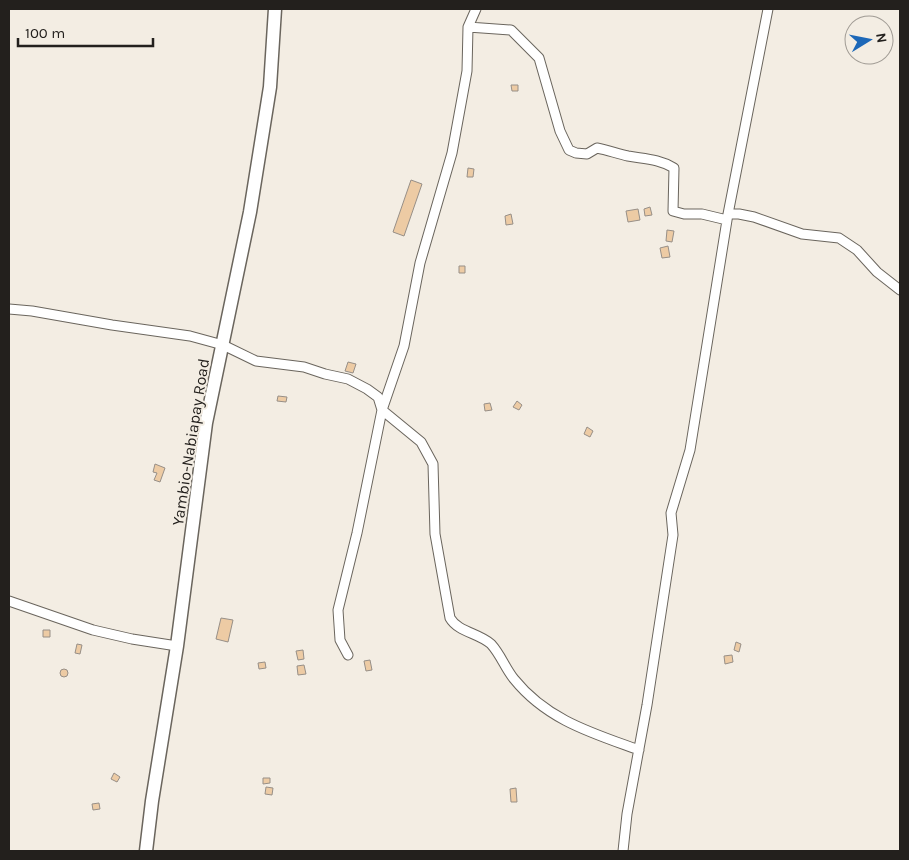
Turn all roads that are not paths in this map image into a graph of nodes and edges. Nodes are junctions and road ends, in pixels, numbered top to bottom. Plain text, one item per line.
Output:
1 (275, 9) edge
2 (476, 9) edge
3 (768, 9) edge
4 (468, 26) junction
5 (728, 217) junction
6 (900, 290) edge
7 (9, 309) edge
8 (223, 344) junction
9 (382, 410) junction
10 (9, 601) edge
11 (178, 646) junction
12 (348, 655) dead end
13 (639, 750) junction
14 (146, 851) edge
15 (623, 851) edge

1 - 8 main road, Yambio-Nabiapay Road
2 - 4 street
3 - 5 street
4 - 5 street
4 - 9 street
5 - 6 street
5 - 13 street
7 - 8 street
8 - 9 street
8 - 11 main road, Yambio-Nabiapay Road
9 - 12 street
9 - 13 street
10 - 11 street
11 - 14 main road, Yambio-Nabiapay Road
13 - 15 street

